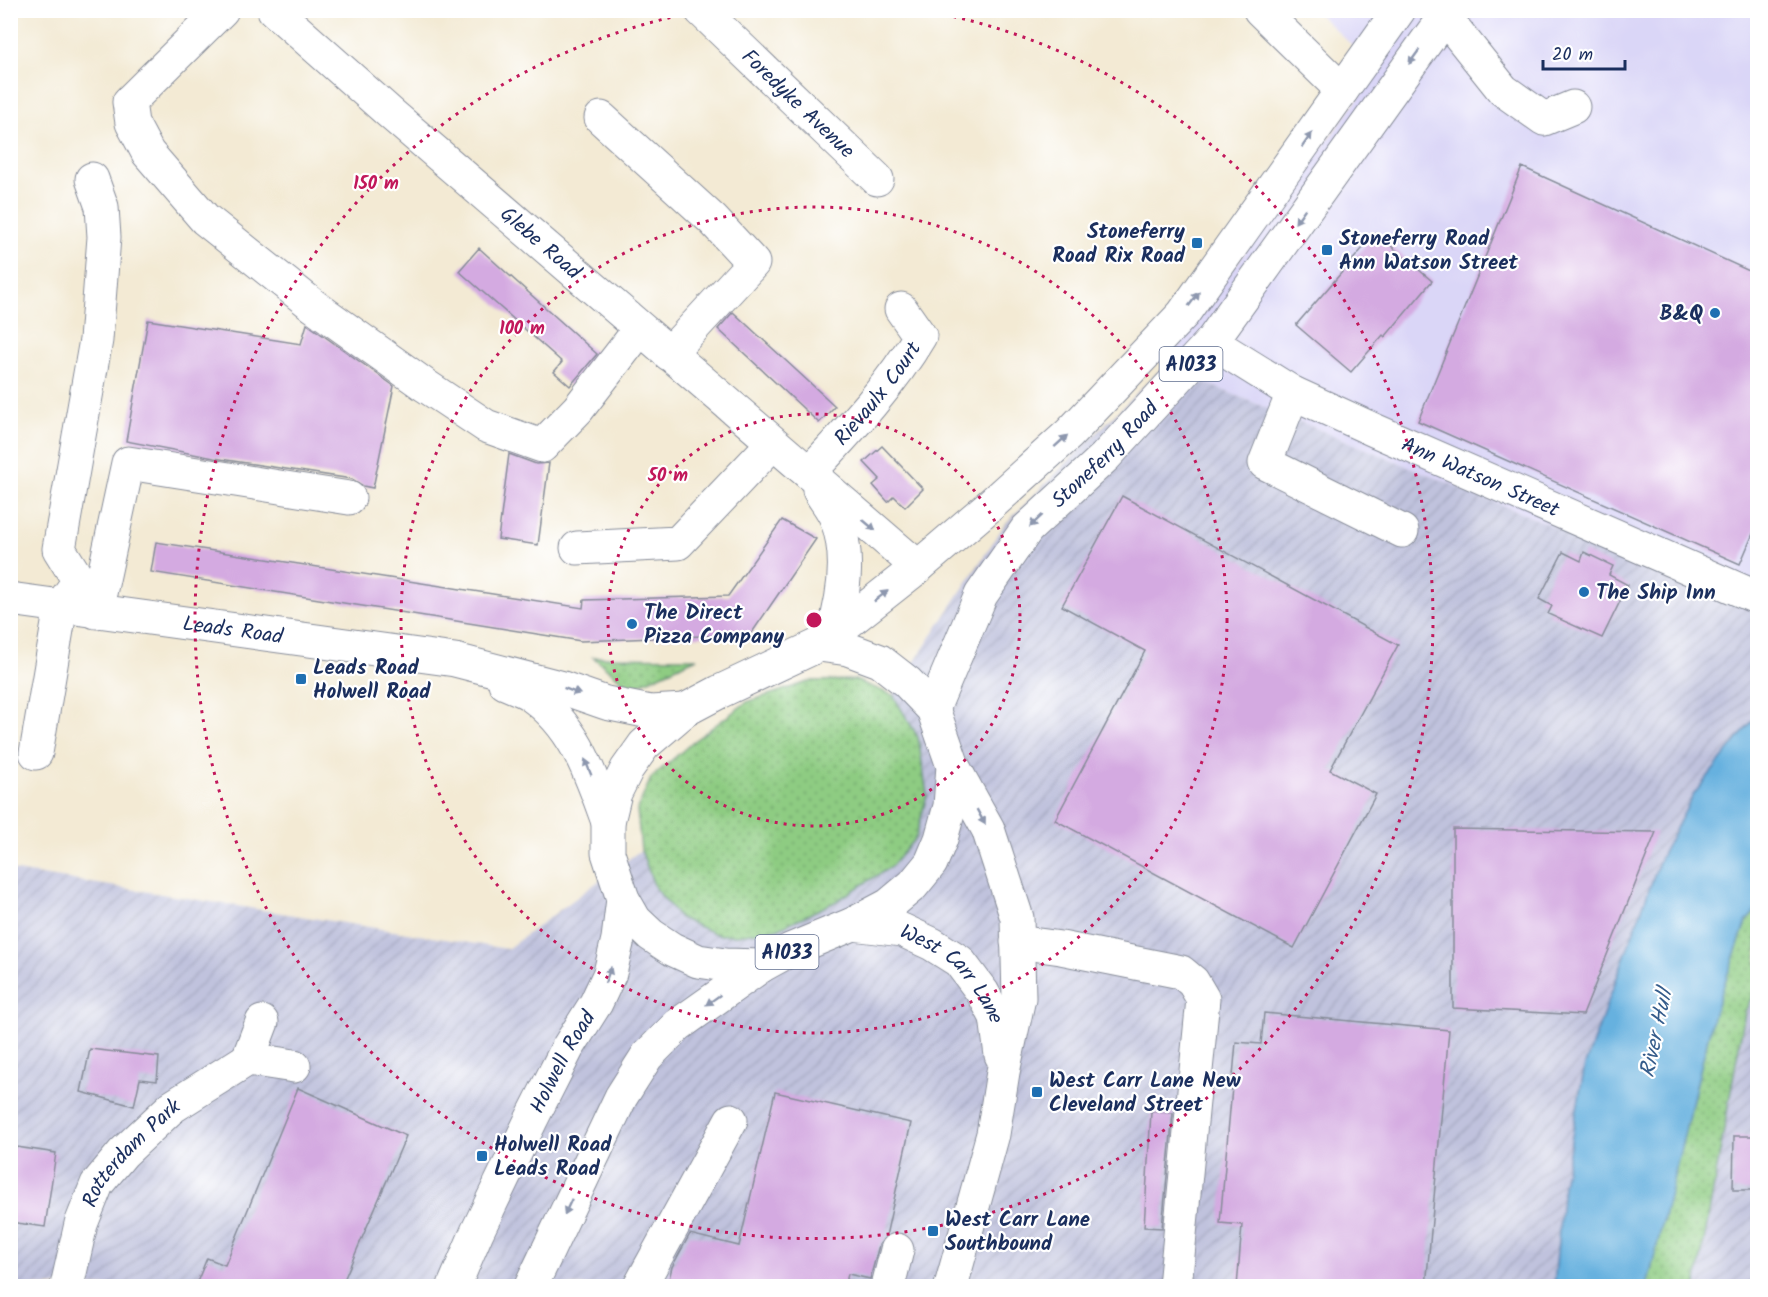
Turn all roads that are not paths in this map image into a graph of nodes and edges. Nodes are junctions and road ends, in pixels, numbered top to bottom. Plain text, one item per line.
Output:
1 (222, 10) edge
2 (274, 10) edge
3 (1260, 10) edge
4 (1399, 10) edge
5 (1447, 13) edge
6 (718, 16) edge
7 (1342, 90) junction
8 (1573, 107) dead end
9 (601, 118) dead end
10 (92, 179) dead end
11 (877, 179) dead end
12 (902, 309) dead end
13 (640, 329) junction
14 (1211, 342) junction
15 (669, 354) junction
16 (1293, 393) junction
17 (773, 443) junction
18 (809, 473) junction
19 (349, 498) dead end
20 (1402, 531) dead end
21 (577, 548) dead end
22 (918, 567) junction
23 (1758, 598) edge
24 (10, 599) edge
25 (61, 606) junction
26 (96, 612) junction
27 (826, 639) junction
28 (455, 660) junction
29 (933, 709) junction
30 (685, 710) junction
31 (36, 753) dead end
32 (953, 766) junction
33 (608, 822) junction
34 (622, 898) junction
35 (853, 924) junction
36 (1017, 942) junction
37 (761, 966) junction
38 (262, 1022) dead end
39 (249, 1059) junction
40 (294, 1066) dead end
41 (1003, 1072) junction
42 (731, 1120) dead end
43 (897, 1250) dead end
44 (75, 1283) edge
45 (454, 1287) edge
46 (531, 1287) edge
47 (640, 1287) edge
48 (888, 1287) edge
49 (951, 1287) edge
50 (1175, 1287) edge

1 - 13 main road
2 - 13 main road, Glebe Road
3 - 7 main road
4 - 7 main road, Stoneferry Road / A1033
5 - 8 main road
5 -> 14 main road, Stoneferry Road / A1033
6 - 11 main road, Foredyke Avenue
22 -> 7 main road, Stoneferry Road / A1033
9 - 15 main road
10 - 25 main road
12 - 18 main road, Rievaulx Court
13 - 15 main road, Glebe Road
14 - 16 main road, Ann Watson Street
14 -> 29 main road, Stoneferry Road / A1033
15 - 17 main road, Glebe Road
16 - 20 main road
16 - 23 main road, Ann Watson Street
17 - 18 main road, Glebe Road
17 - 21 main road
18 -> 22 main road, Glebe Road
18 - 27 main road, Glebe Road
19 - 26 main road
27 -> 22 main road, Stoneferry Road / A1033
24 - 25 main road, Leads Road
25 - 26 main road, Leads Road
25 - 31 main road
26 - 28 main road, Leads Road
27 - 29 main road, A1033
27 - 30 main road, A1033
28 -> 30 main road, Leads Road
33 -> 28 main road, Leads Road
29 - 32 main road, A1033
30 - 33 main road, A1033
32 - 35 main road, A1033
32 -> 36 main road, West Carr Lane
33 - 34 main road, A1033
34 - 37 main road, A1033
45 -> 34 main road, Holwell Road / A1033
35 - 37 main road, A1033
35 - 41 main road, West Carr Lane
36 - 41 main road, West Carr Lane
36 - 50 main road
37 -> 46 main road, A1033
38 - 39 main road
39 - 40 main road
39 - 44 main road, Rotterdam Park
41 - 49 main road, West Carr Lane
42 - 47 main road
43 - 48 main road

